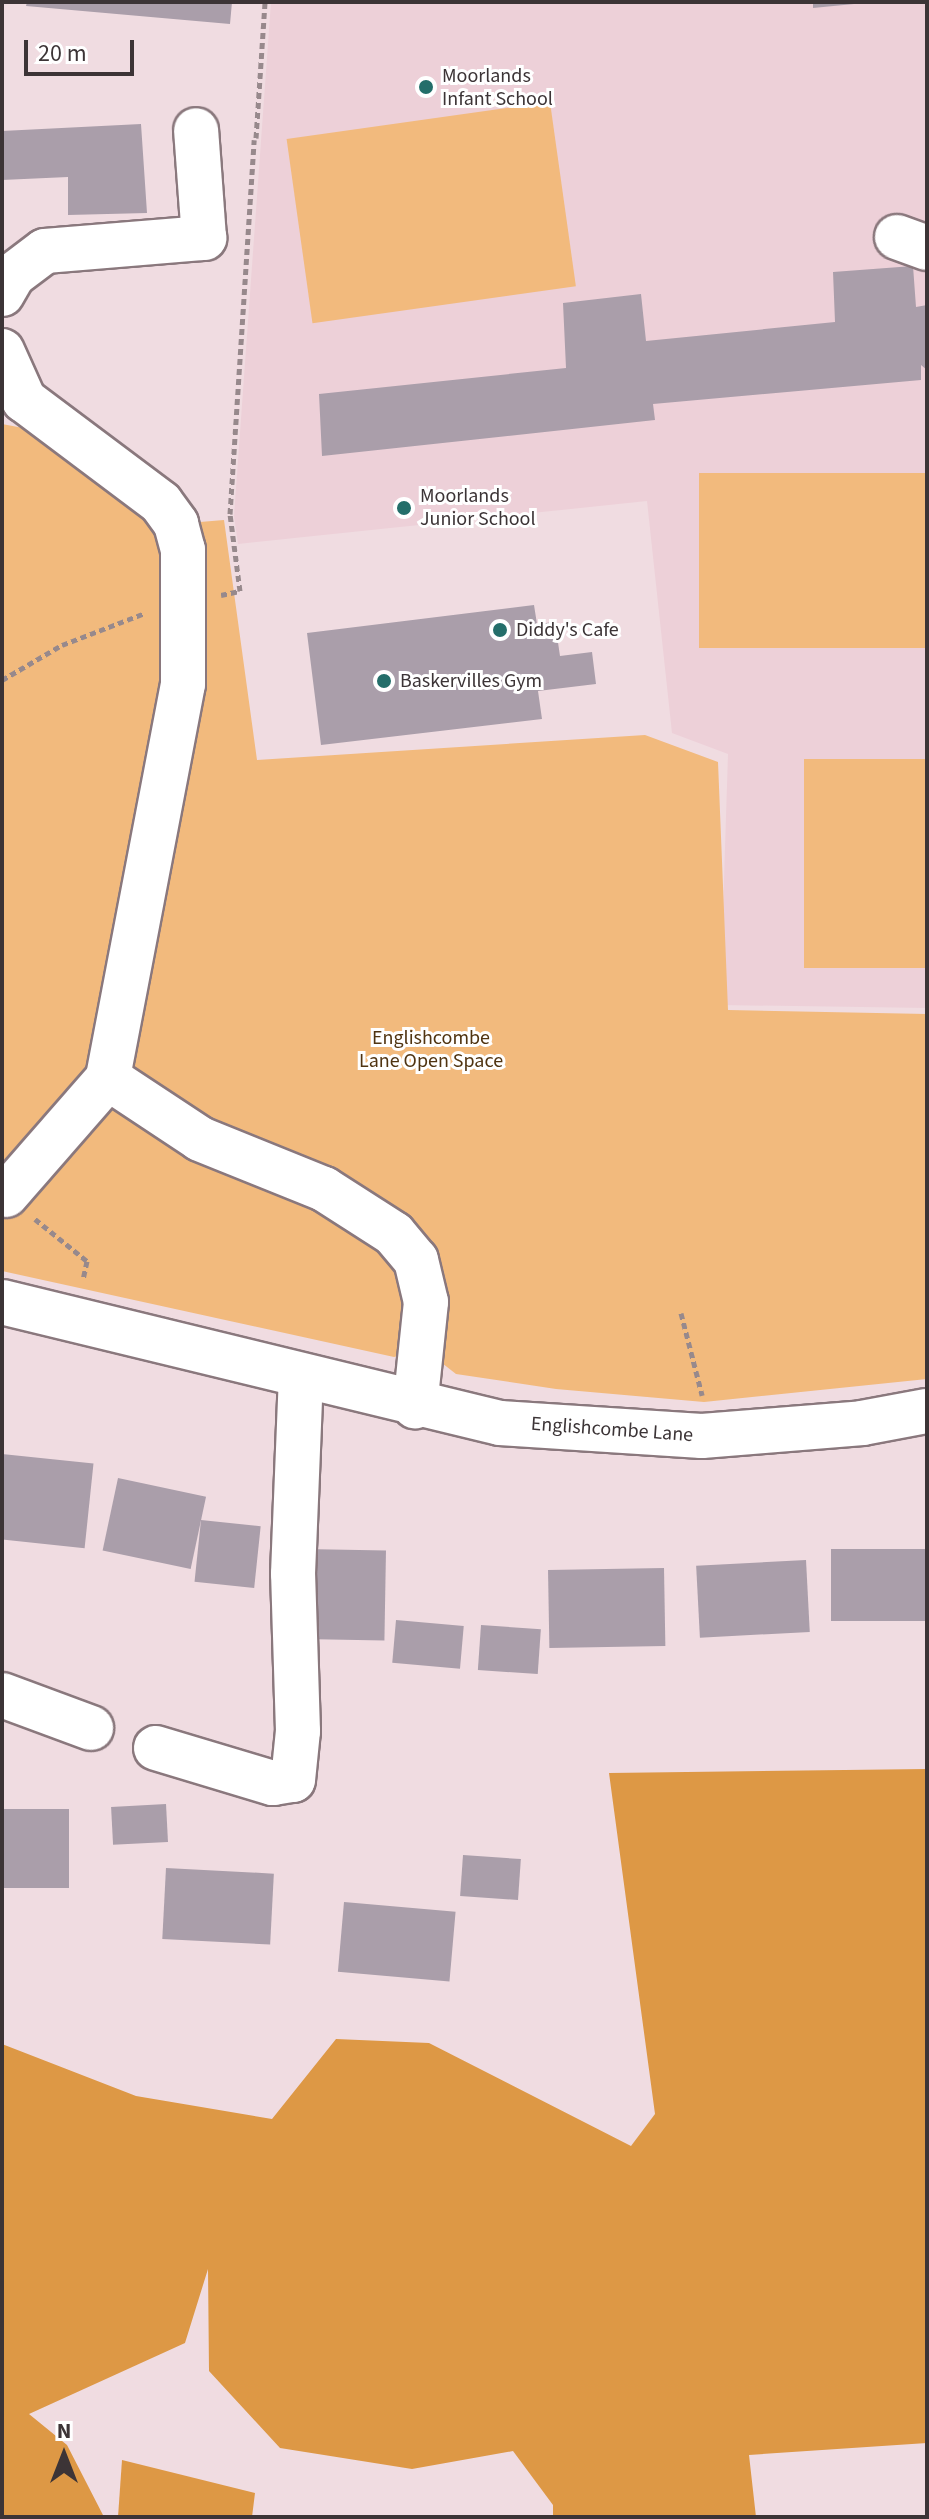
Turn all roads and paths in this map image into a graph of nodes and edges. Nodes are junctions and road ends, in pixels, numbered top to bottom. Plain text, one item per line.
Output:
1 (265, 2) edge
2 (196, 130) dead end
3 (2, 294) edge
4 (2, 351) edge
5 (183, 605) junction
6 (2, 680) edge
7 (108, 1078) junction
8 (6, 1195) joint
9 (2, 1302) edge
10 (681, 1313) dead end
11 (75, 1324) junction
12 (301, 1378) junction
13 (415, 1406) junction
14 (927, 1411) edge
15 (702, 1436) junction
16 (2, 1695) edge
17 (91, 1728) dead end
18 (156, 1748) dead end

1 - 5 path
2 - 3 street
4 - 5 street
5 - 6 path
5 - 7 street
7 - 8 street
7 - 13 street
8 - 11 path
9 - 11 street, Englishcombe Lane
10 - 15 path
11 - 12 street, Englishcombe Lane
12 - 13 street, Englishcombe Lane
12 - 18 street
13 - 15 street, Englishcombe Lane
14 - 15 street, Englishcombe Lane
16 - 17 street

